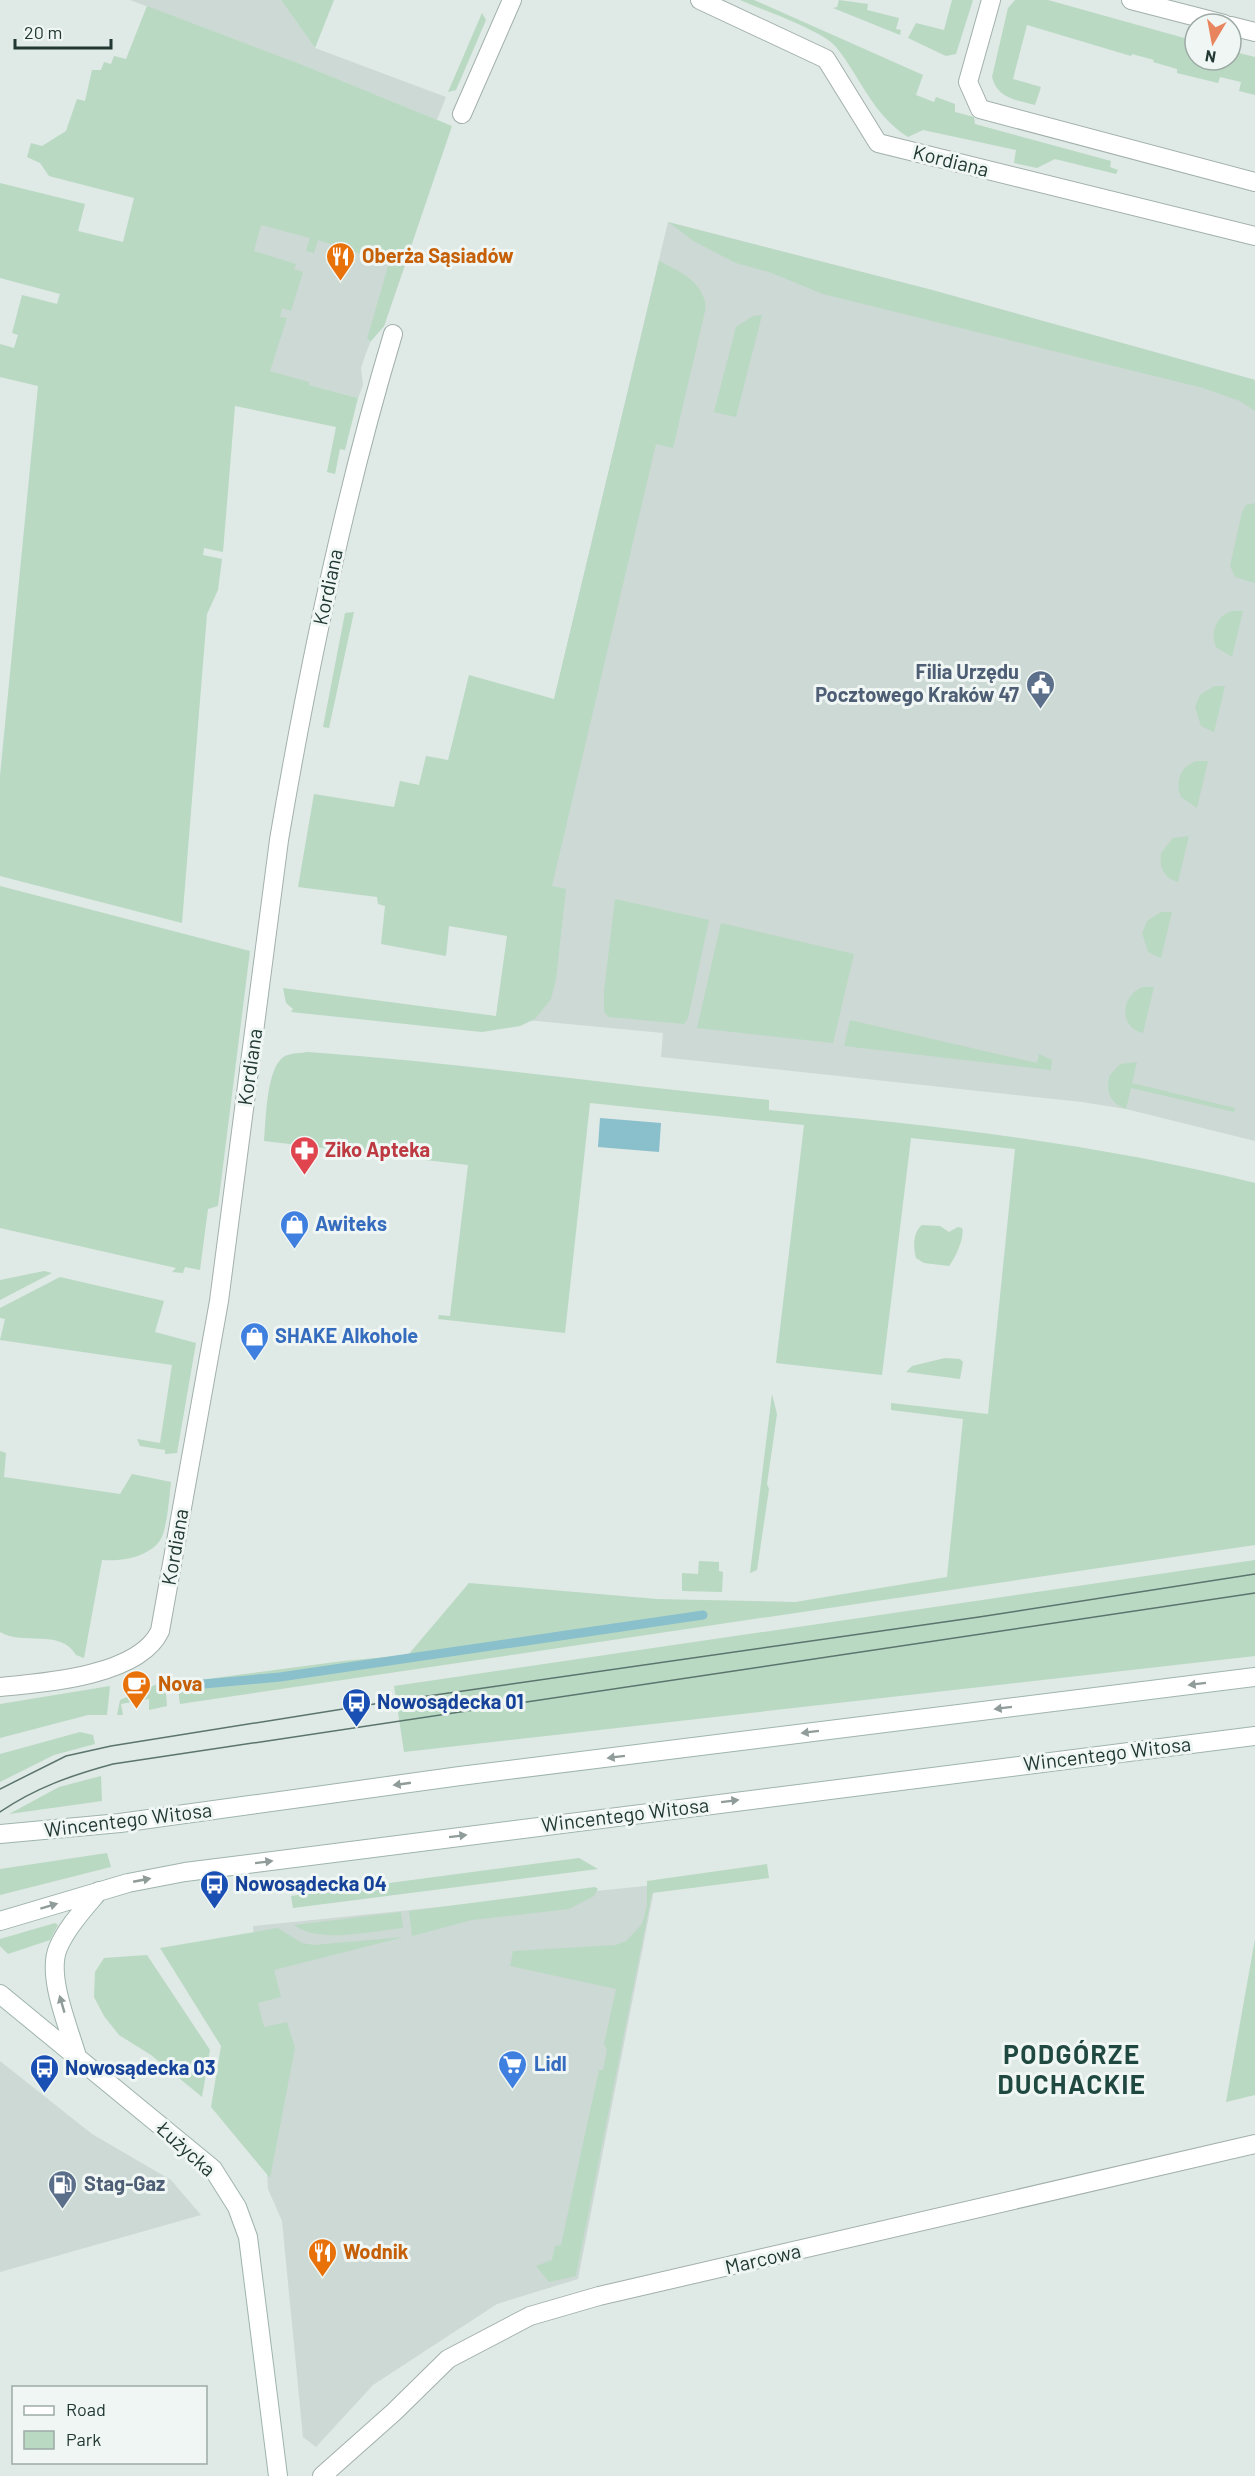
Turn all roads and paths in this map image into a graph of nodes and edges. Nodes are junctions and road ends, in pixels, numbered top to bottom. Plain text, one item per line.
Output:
1 (512, 0) edge
2 (700, 0) edge
3 (991, 0) edge
4 (1131, 0) edge
5 (1183, 13) edge
6 (462, 114) dead end
7 (1255, 182) edge
8 (1255, 236) edge
9 (393, 334) dead end
10 (1255, 1677) edge
11 (0, 1687) edge
12 (1255, 1736) edge
13 (19, 1832) junction
14 (0, 1834) edge
15 (0, 1845) edge
16 (99, 1891) junction
17 (0, 1921) edge
18 (0, 1994) edge
19 (78, 2060) junction
20 (1255, 2144) edge
21 (278, 2476) edge
22 (322, 2476) edge

1 - 6 street
2 - 8 street, Kordiana
3 - 7 street
4 - 5 street
9 - 11 street, Kordiana
10 -> 13 street, Wincentego Witosa
16 -> 12 street, Wincentego Witosa
13 - 14 street, Wincentego Witosa
13 - 15 street
17 -> 16 street, Wincentego Witosa
19 -> 16 street
18 - 19 street, Łużycka
19 - 21 street, Łużycka
20 - 22 street, Marcowa

